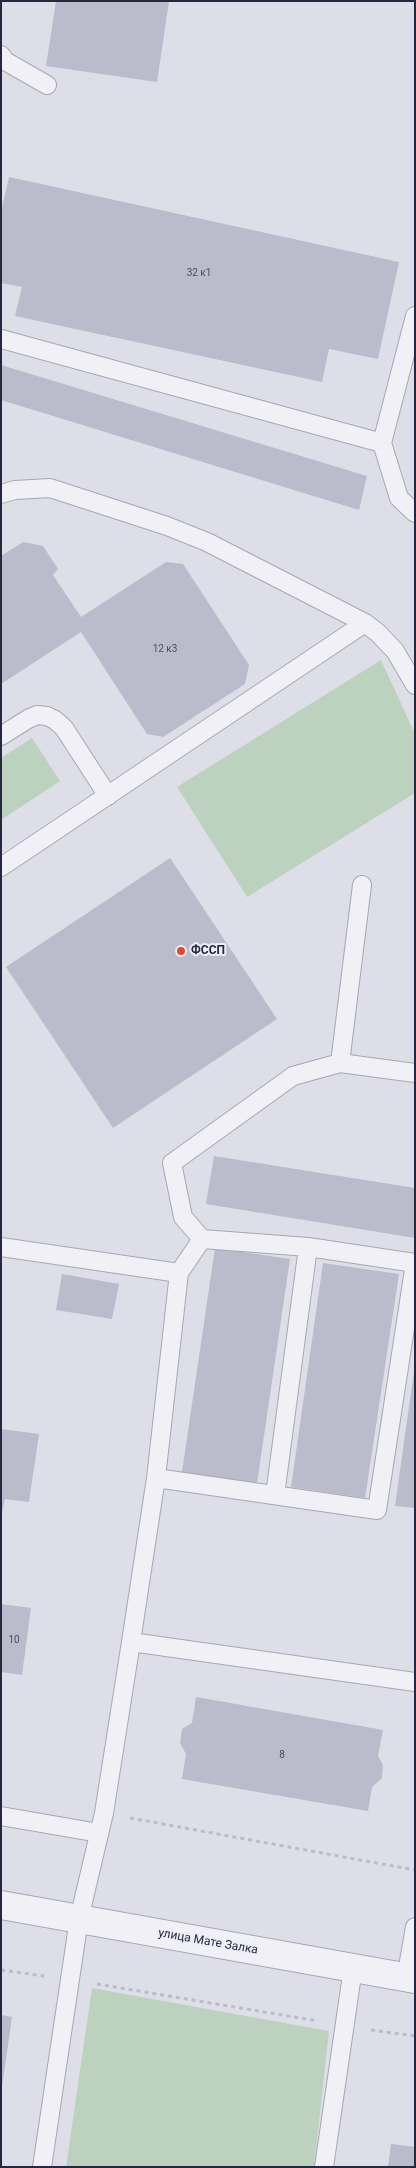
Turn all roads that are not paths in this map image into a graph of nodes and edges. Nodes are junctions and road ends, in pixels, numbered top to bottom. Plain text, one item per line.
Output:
1 (1, 55) edge
2 (47, 85) dead end
3 (415, 316) edge
4 (1, 339) edge
5 (382, 443) junction
6 (1, 494) edge
7 (415, 514) edge
8 (365, 623) junction
9 (415, 685) edge
10 (1, 736) edge
11 (108, 796) junction
12 (1, 867) edge
13 (362, 885) dead end
14 (340, 1063) junction
15 (415, 1073) edge
16 (202, 1239) junction
17 (308, 1246) junction
18 (1, 1247) edge
19 (178, 1273) junction
20 (156, 1478) junction
21 (275, 1495) junction
22 (131, 1642) junction
23 (415, 1682) edge
24 (1, 1816) edge
25 (99, 1833) junction
26 (1, 1905) edge
27 (79, 1919) junction
28 (415, 1927) edge
29 (353, 1968) junction
30 (410, 1979) edge
31 (42, 2167) edge
32 (324, 2167) edge

1 - 2 lane
3 - 5 lane
4 - 5 lane
5 - 7 lane
6 - 8 lane
8 - 9 lane
8 - 11 lane
10 - 11 lane
11 - 12 lane
13 - 14 lane
14 - 15 lane
14 - 16 lane
16 - 17 lane
16 - 19 lane
17 - 21 lane
17 - 21 lane
18 - 19 lane
19 - 20 lane
20 - 21 lane
20 - 22 lane
22 - 23 lane
22 - 25 lane
24 - 25 lane
25 - 27 lane
26 - 27 street, улица Мате Залка
27 - 29 street, улица Мате Залка
27 - 31 lane
28 - 30 lane
29 - 30 street, улица Мате Залка
29 - 32 lane

